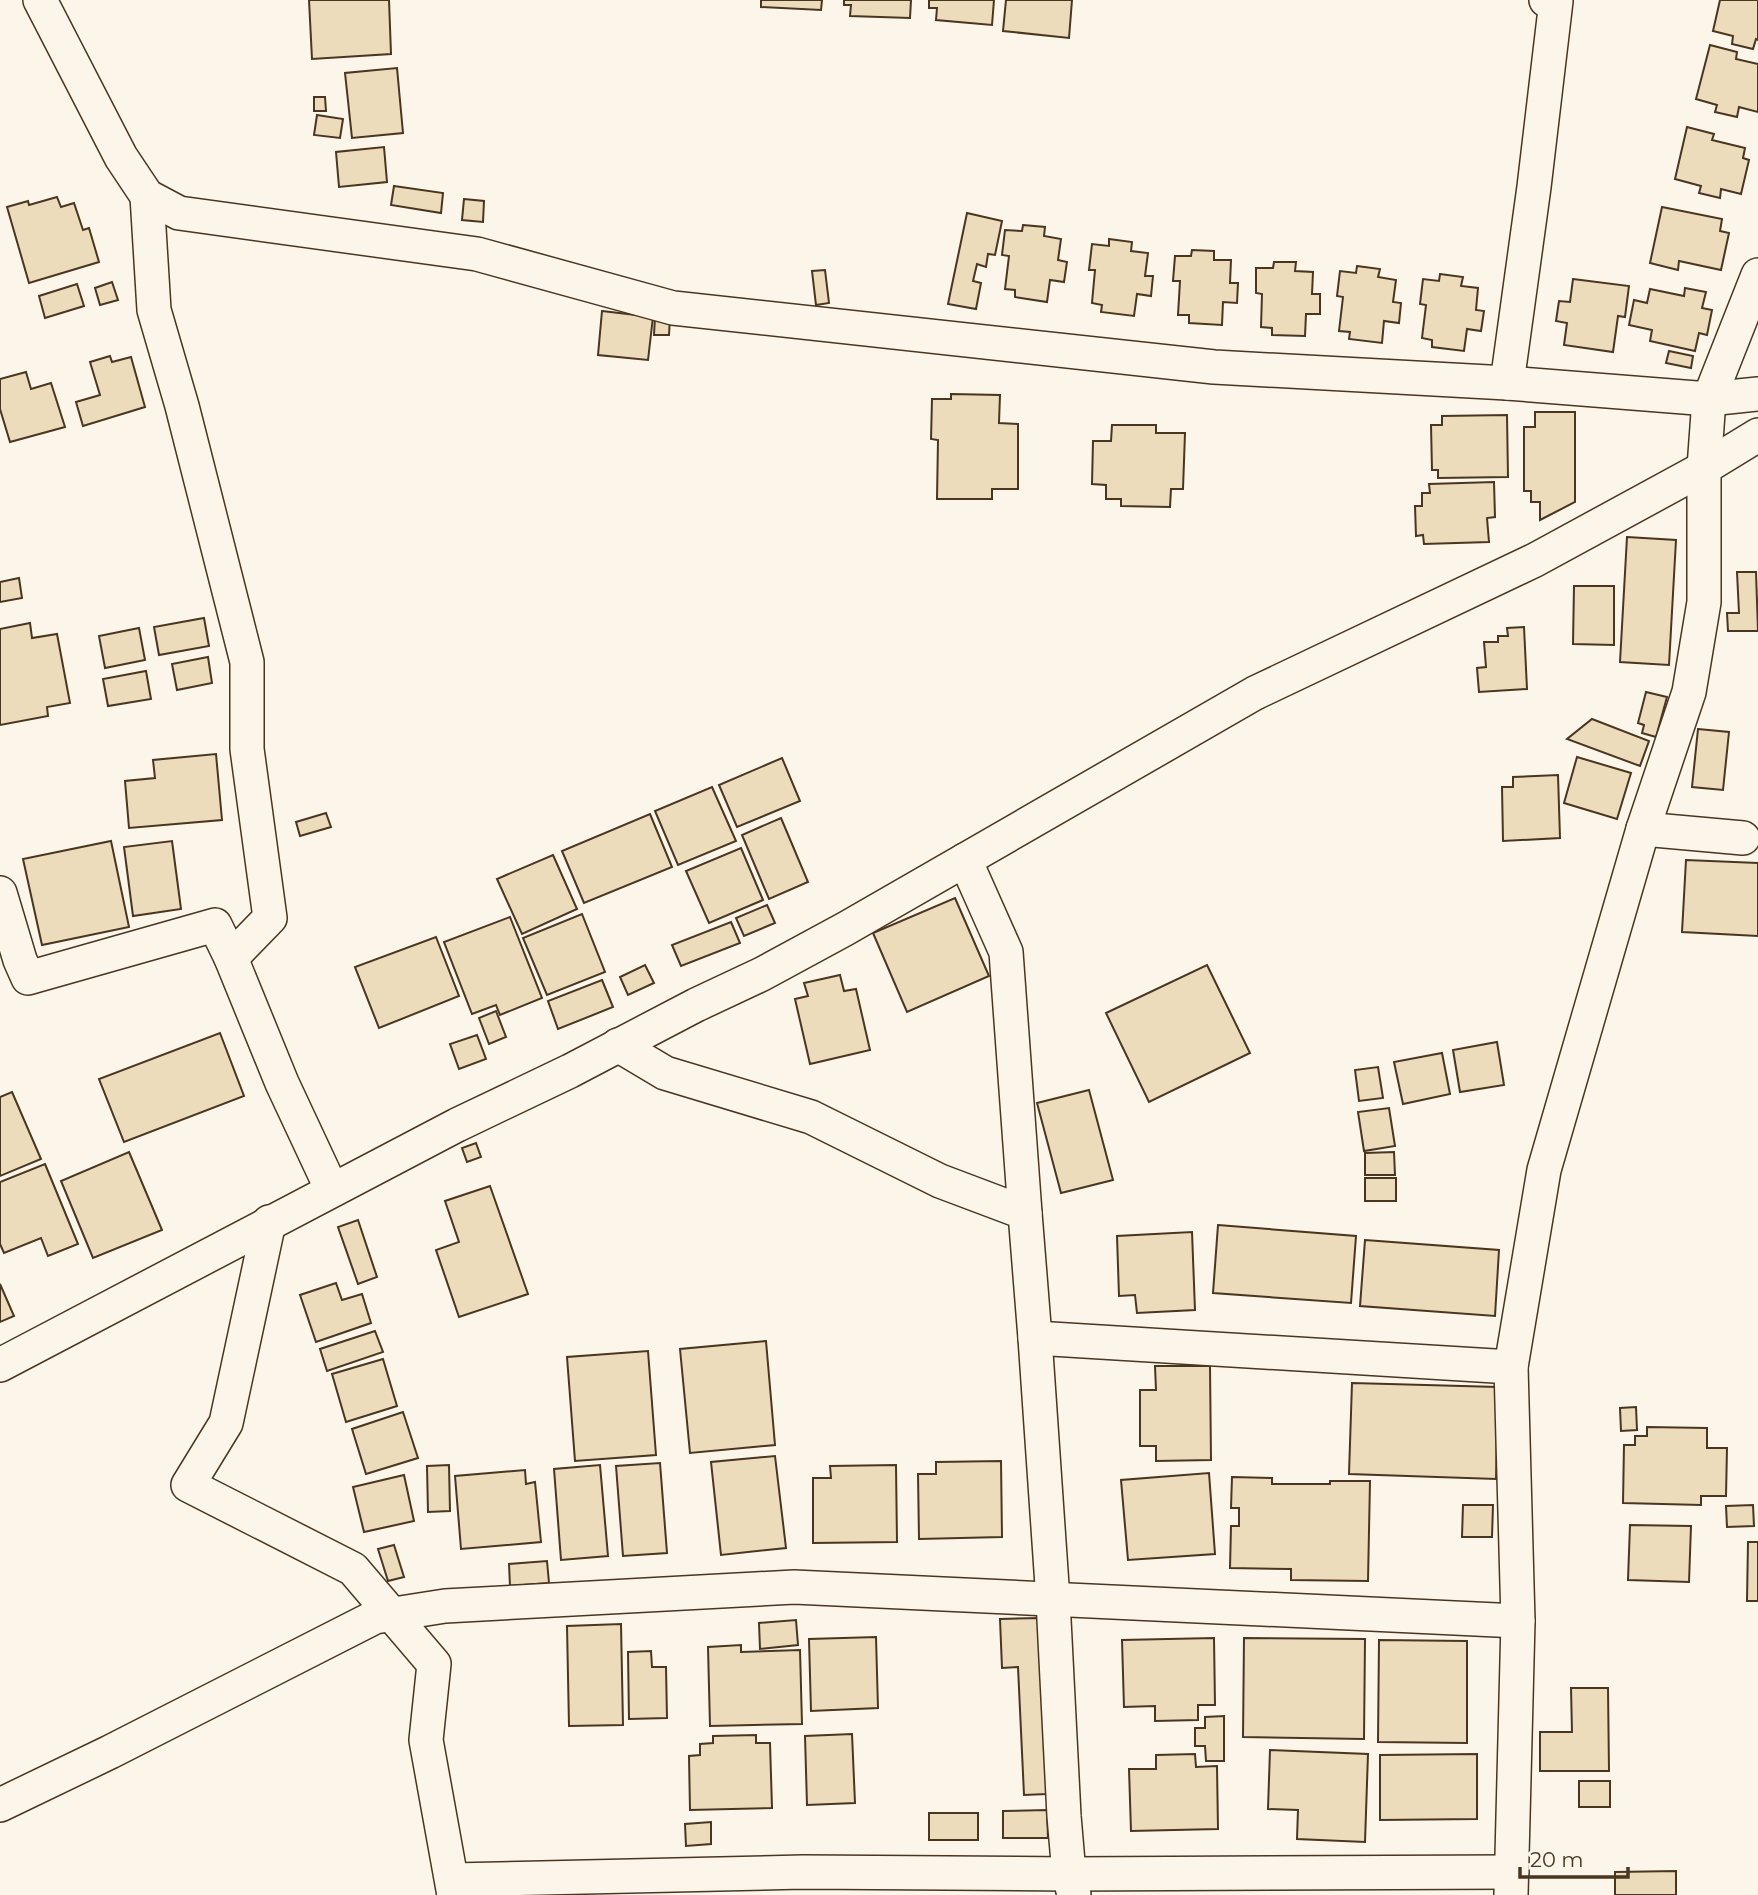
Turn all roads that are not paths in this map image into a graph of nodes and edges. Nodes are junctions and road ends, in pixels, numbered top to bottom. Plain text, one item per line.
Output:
1 (40, 0) edge
2 (1546, 0) edge
3 (147, 196) junction
4 (1758, 275) edge
5 (1507, 383) junction
6 (1758, 394) edge
7 (1709, 399) junction
8 (1758, 435) edge
9 (1704, 468) junction
10 (1643, 829) junction
11 (1743, 838) dead end
12 (965, 860) junction
13 (0, 893) edge
14 (231, 958) junction
15 (618, 1045) junction
16 (331, 1190) junction
17 (1025, 1213) junction
18 (269, 1223) junction
19 (1035, 1338) junction
20 (0, 1365) edge
21 (1511, 1367) junction
22 (1053, 1600) junction
23 (391, 1615) junction
24 (1518, 1621) junction
25 (0, 1805) edge
26 (803, 1884) edge
27 (1072, 1884) edge
28 (1512, 1884) edge
29 (454, 1887) edge

1 - 3 street
2 - 5 street
3 - 5 street
3 - 14 street
4 - 7 street
5 - 7 street
6 - 7 street
7 - 9 street
8 - 9 street
9 - 10 street
9 - 12 street
10 - 11 street
10 - 21 street
12 - 15 street
12 - 17 street
13 - 14 street
14 - 16 street
15 - 16 street
15 - 17 street
16 - 18 street
17 - 19 street
18 - 20 street
18 - 23 street
19 - 21 street
19 - 22 street
21 - 24 street
22 - 23 street
22 - 24 street
22 - 27 street
23 - 25 street
23 - 29 street
24 - 28 street
26 - 27 street
26 - 29 street
27 - 28 street

